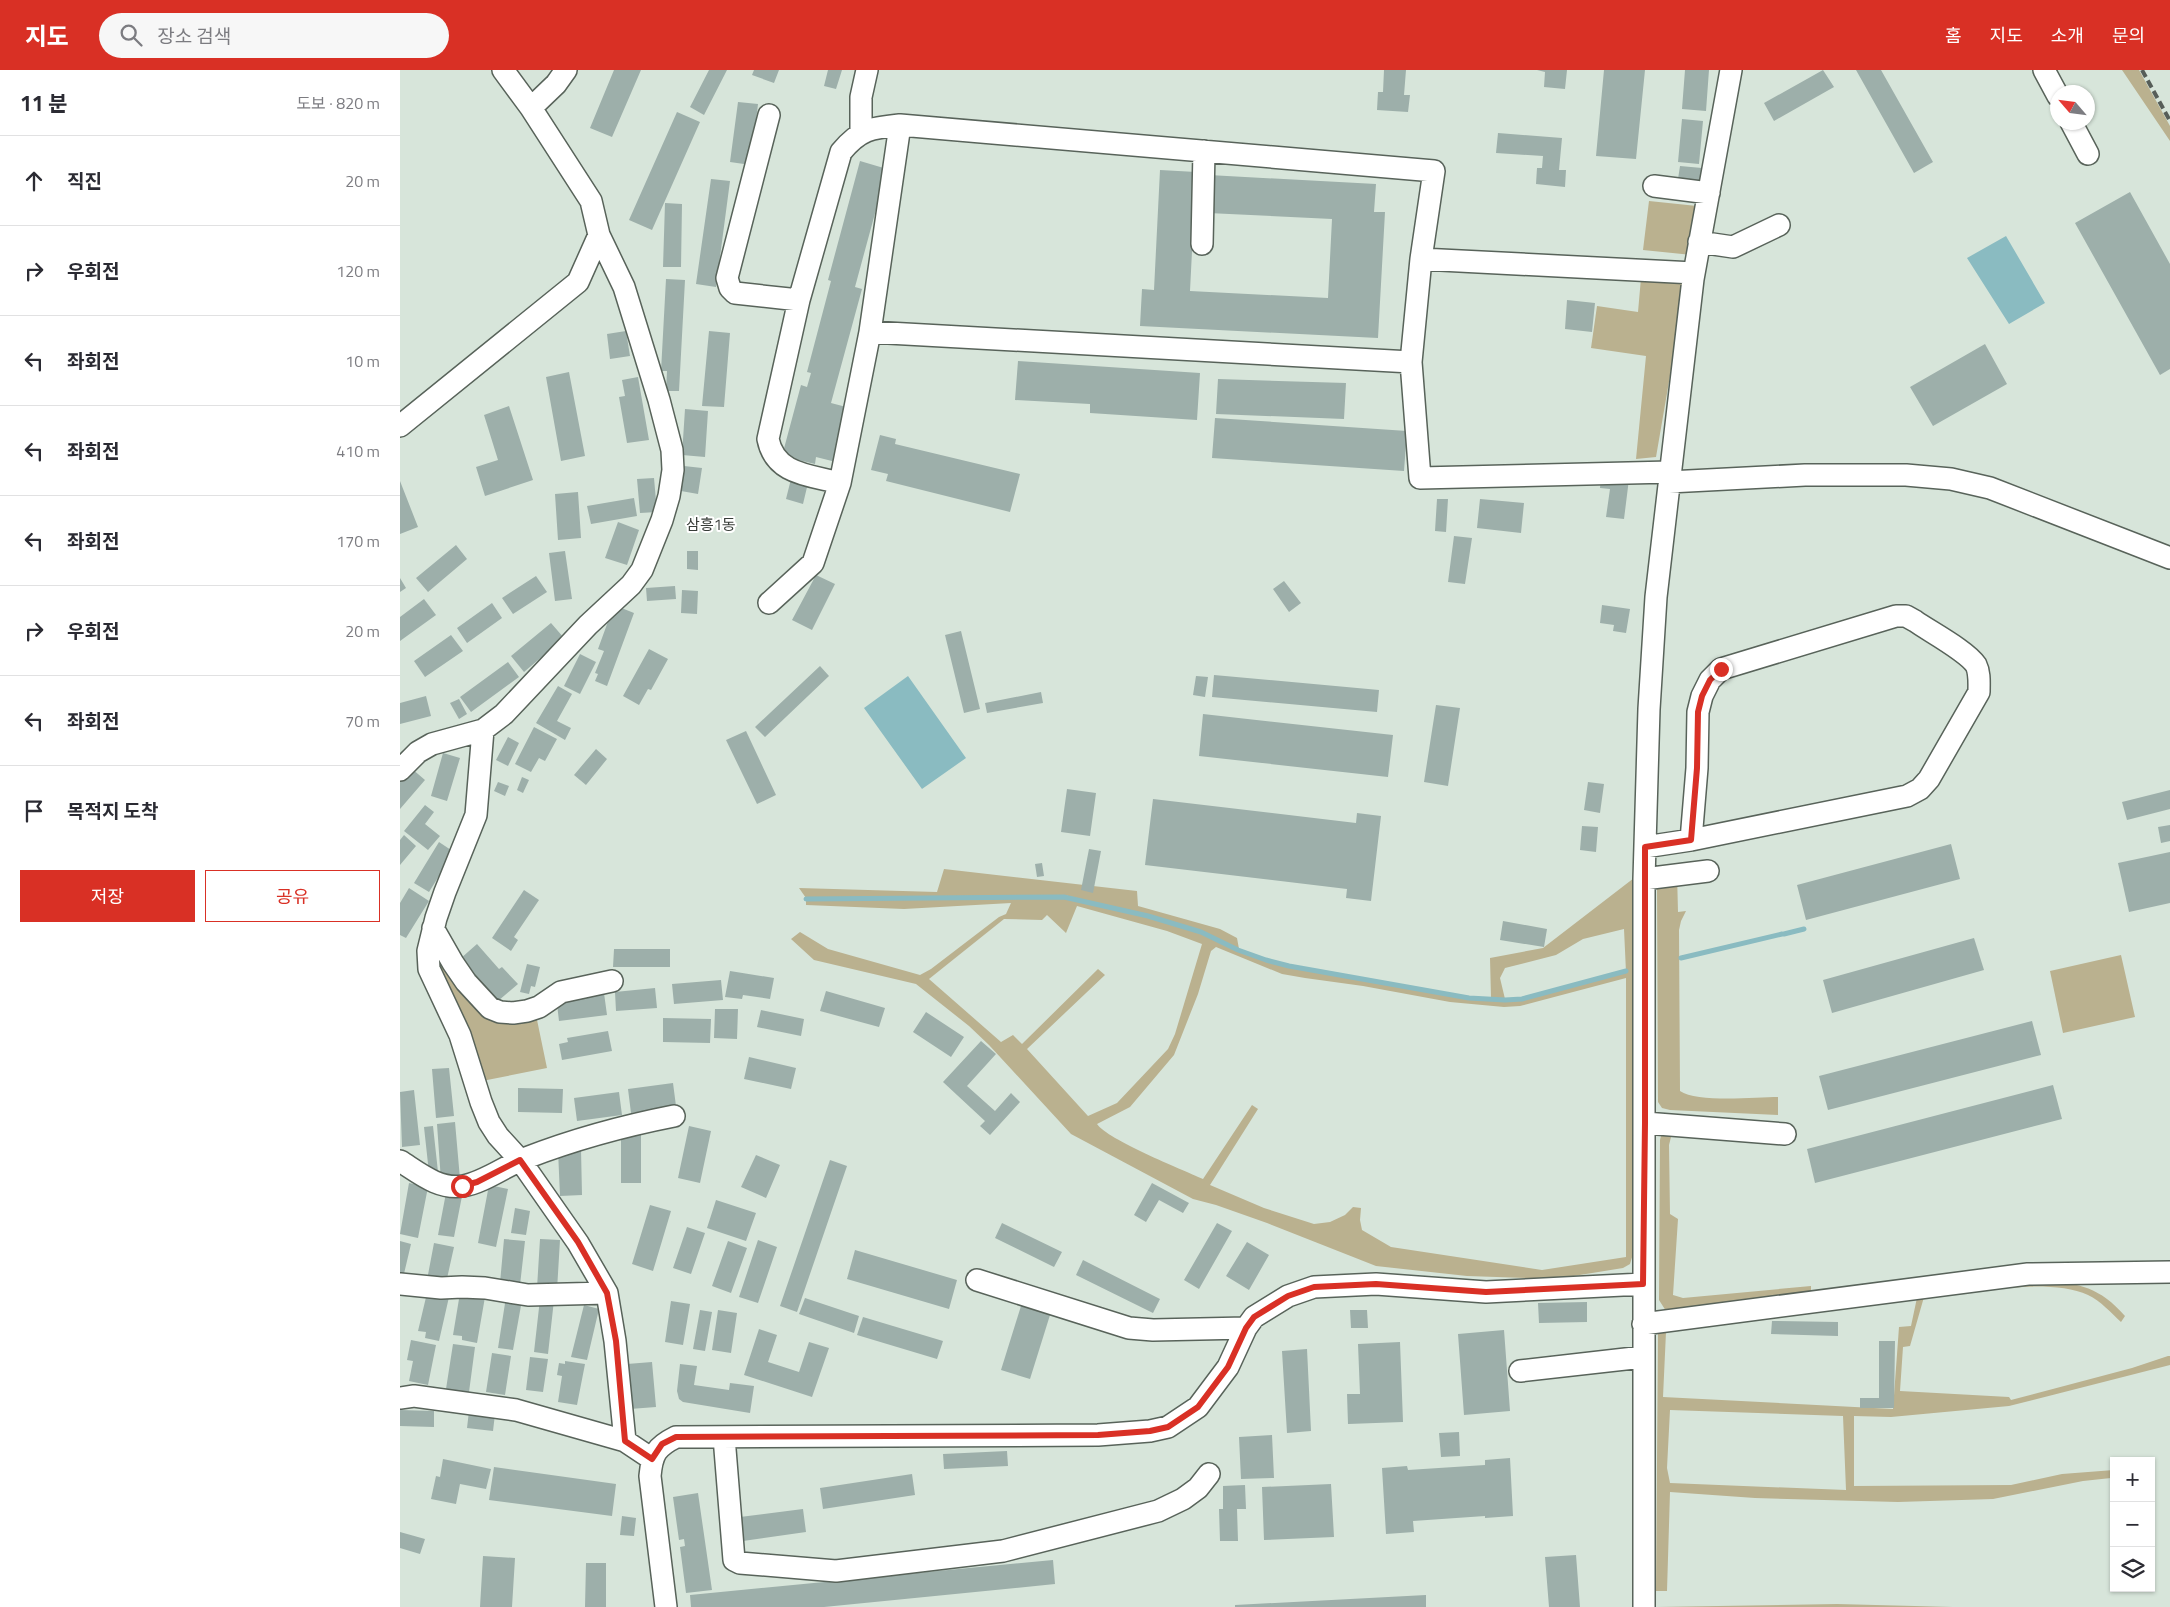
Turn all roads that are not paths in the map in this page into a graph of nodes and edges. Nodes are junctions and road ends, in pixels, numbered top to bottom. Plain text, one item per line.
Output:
1 (503, 70) edge
2 (566, 70) edge
3 (867, 70) edge
4 (1731, 70) edge
5 (2044, 70) edge
6 (2052, 85) edge
7 (531, 108) junction
8 (769, 115) dead end
9 (900, 126) junction
10 (2075, 130) edge
11 (862, 132) junction
12 (1204, 151) junction
13 (2088, 154) dead end
14 (1654, 186) dead end
15 (1709, 193) junction
16 (1779, 225) dead end
17 (599, 235) junction
18 (1700, 242) junction
19 (1202, 244) dead end
20 (1422, 259) junction
21 (1694, 273) junction
22 (799, 300) junction
23 (870, 332) junction
24 (1411, 362) junction
25 (400, 426) edge
26 (1670, 477) junction
27 (840, 483) junction
28 (2170, 558) edge
29 (769, 603) dead end
30 (483, 730) junction
31 (400, 770) edge
32 (1691, 840) junction
33 (1645, 847) junction
34 (1708, 871) dead end
35 (1644, 878) junction
36 (433, 928) junction
37 (612, 981) dead end
38 (674, 1116) dead end
39 (1645, 1123) junction
40 (1785, 1134) dead end
41 (520, 1160) junction
42 (400, 1162) edge
43 (2170, 1272) edge
44 (977, 1280) dead end
45 (400, 1284) edge
46 (1643, 1284) junction
47 (607, 1293) junction
48 (1643, 1324) junction
49 (1246, 1328) junction
50 (1643, 1357) junction
51 (1520, 1371) dead end
52 (400, 1398) edge
53 (724, 1437) junction
54 (625, 1441) junction
55 (652, 1459) junction
56 (1209, 1474) dead end
57 (666, 1607) edge
58 (1644, 1607) edge

1 - 7 street
2 - 7 street
3 - 11 street
4 - 15 street
5 - 6 street
7 - 17 street
8 - 22 street
9 - 11 street
9 - 12 street
9 - 23 street
10 - 13 street
11 - 22 street
12 - 19 street
12 - 20 street
14 - 15 street
15 - 18 street
16 - 18 street
17 - 25 street
17 - 30 street
18 - 21 street
20 - 21 street
20 - 24 street
21 - 26 street
22 - 27 street
23 - 24 street
23 - 27 street
24 - 26 street
26 - 28 street
26 - 33 street
27 - 29 street
30 - 31 street
30 - 36 street
32 - 32 street
32 - 33 street
33 - 35 street
34 - 35 street
35 - 39 street
36 - 37 street
36 - 41 street
38 - 41 street
39 - 40 street
39 - 46 street
41 - 42 street
41 - 47 street
43 - 48 street
44 - 49 street
45 - 47 street
46 - 48 street
46 - 49 street
47 - 54 street
48 - 50 street
49 - 53 street
50 - 51 street
50 - 58 street
52 - 54 street
53 - 55 street
53 - 56 street
54 - 55 street
55 - 57 street

